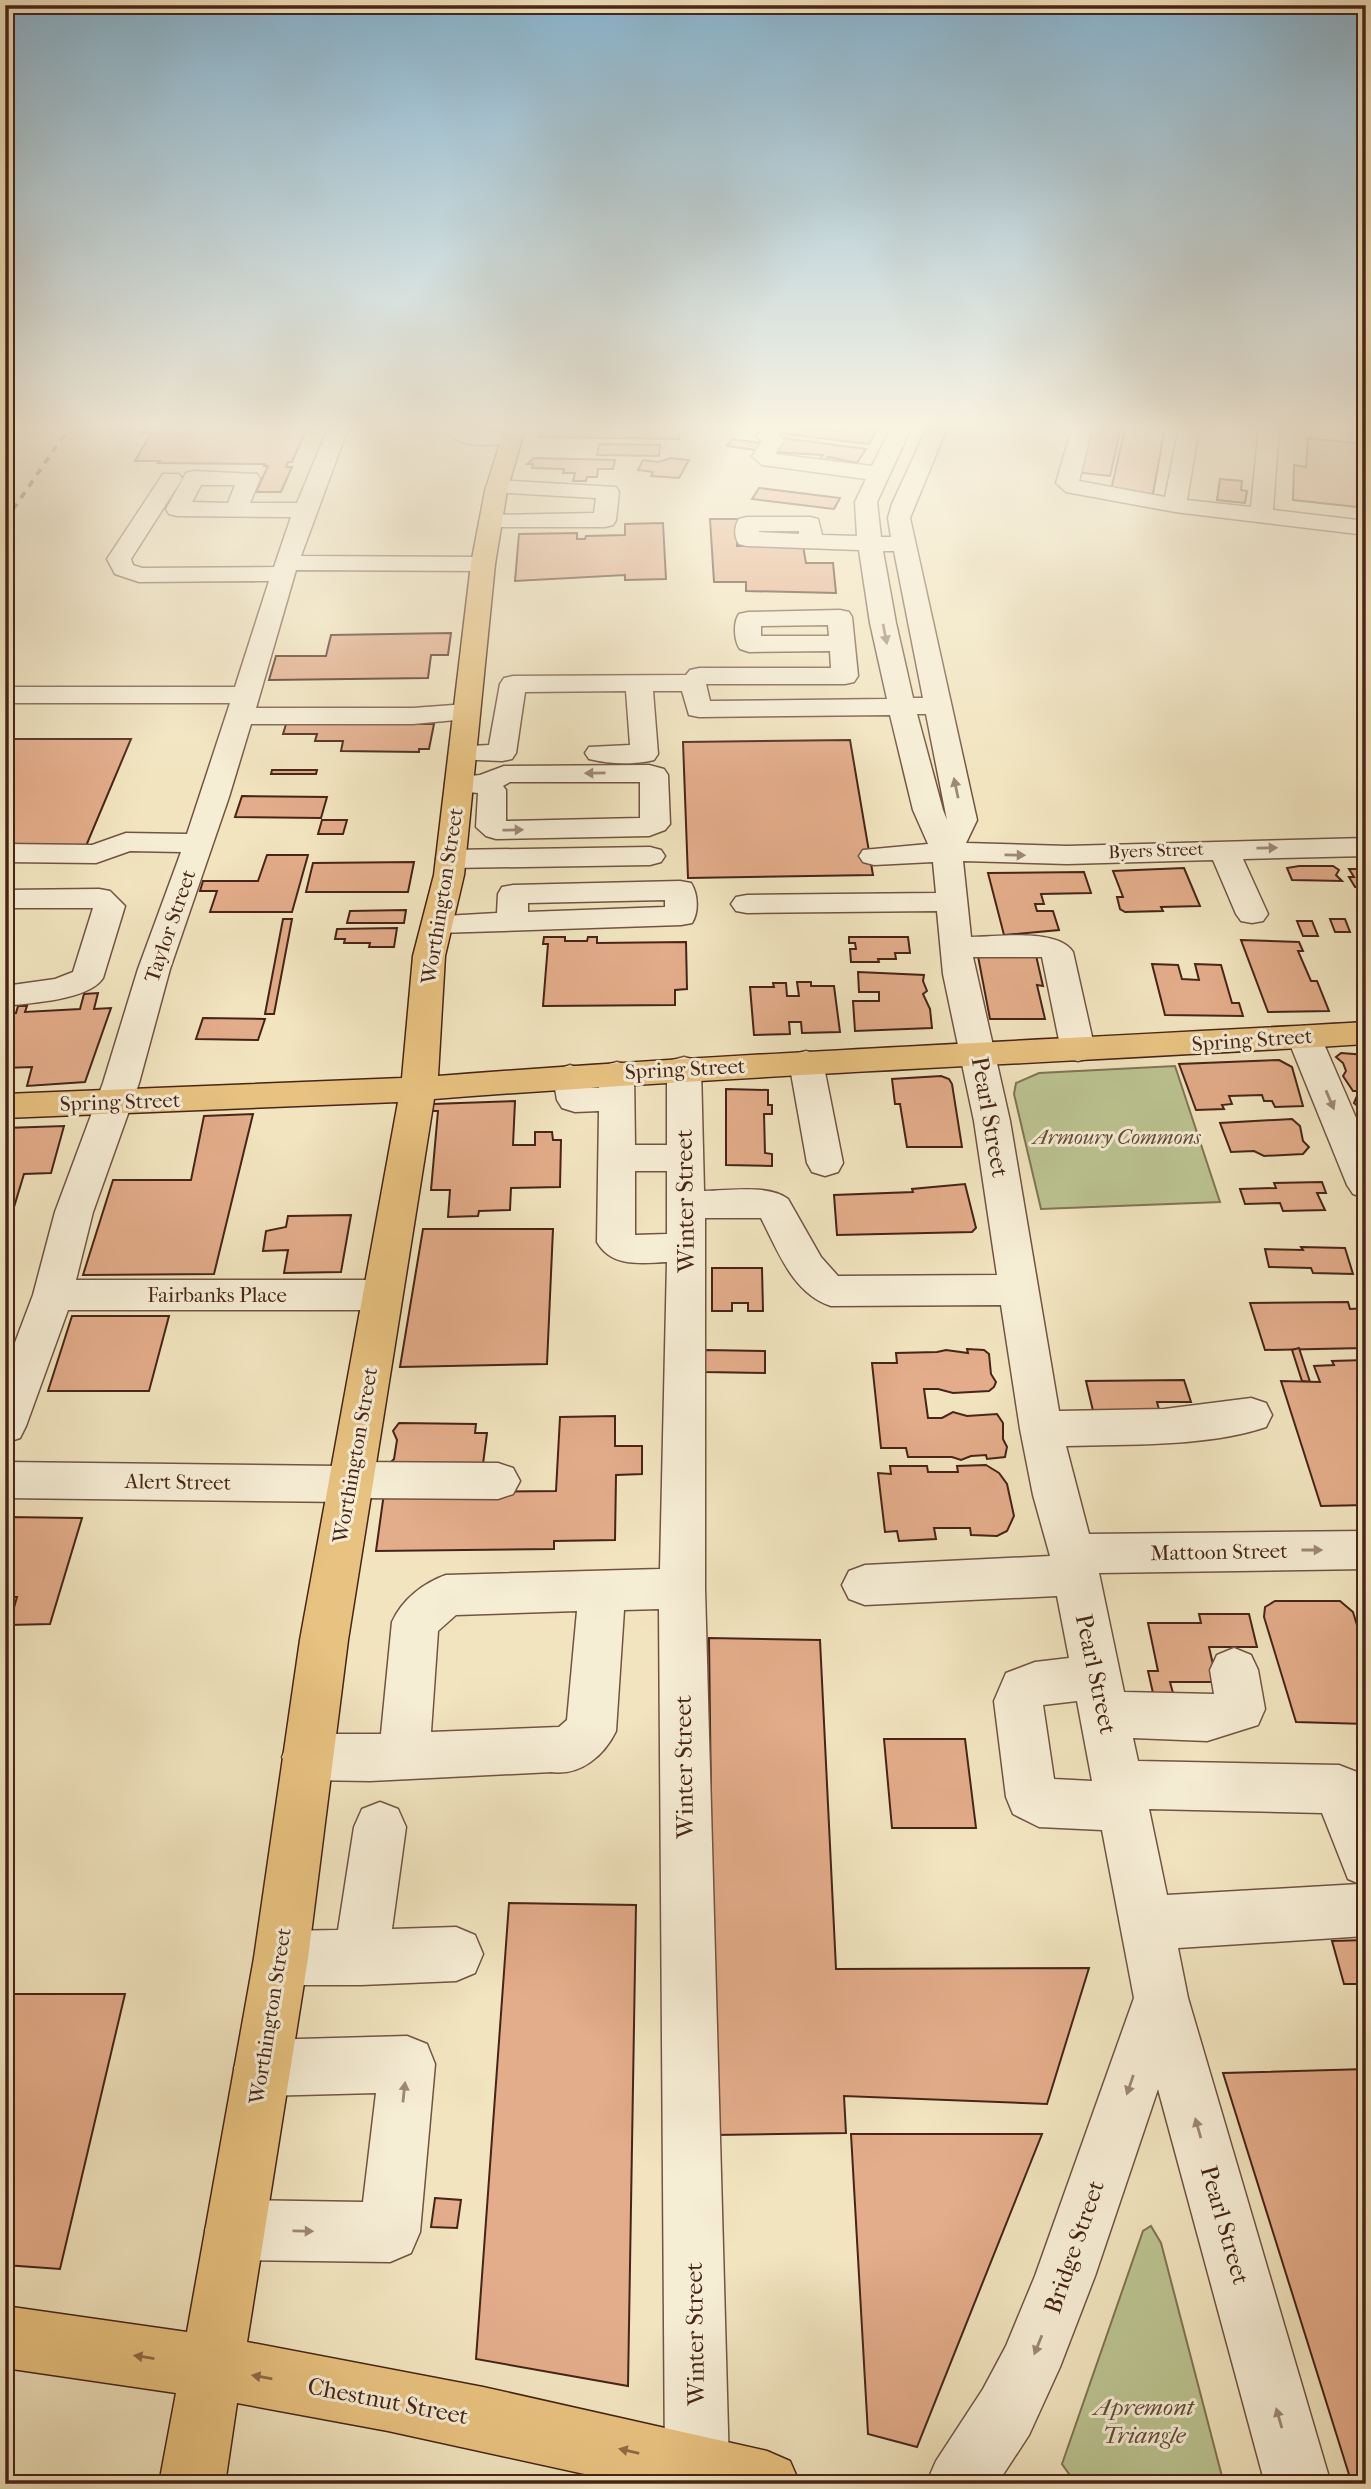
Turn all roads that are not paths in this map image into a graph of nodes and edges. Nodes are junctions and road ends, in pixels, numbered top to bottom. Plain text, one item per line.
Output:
1 (129, 544) edge
2 (293, 544) edge
3 (487, 544) edge
4 (871, 544) edge
5 (904, 544) edge
6 (483, 564) junction
7 (285, 568) junction
8 (880, 601) junction
9 (734, 602) dead end
10 (843, 643) dead end
11 (845, 676) junction
12 (694, 683) junction
13 (639, 684) junction
14 (5, 695) edge
15 (242, 706) junction
16 (902, 706) junction
17 (939, 706) junction
18 (850, 707) junction
19 (467, 712) junction
20 (477, 769) junction
21 (198, 843) junction
22 (1366, 846) edge
23 (1223, 849) junction
24 (947, 852) junction
25 (5, 853) edge
26 (650, 856) dead end
27 (874, 856) dead end
28 (451, 859) junction
29 (5, 899) edge
30 (951, 902) junction
31 (747, 904) dead end
32 (1252, 914) dead end
33 (512, 922) dead end
34 (439, 924) junction
35 (956, 947) junction
36 (5, 996) edge
37 (1366, 1032) edge
38 (1304, 1037) junction
39 (1078, 1050) junction
40 (979, 1056) junction
41 (806, 1062) junction
42 (684, 1069) junction
43 (570, 1077) joint
44 (617, 1086) junction
45 (418, 1090) junction
46 (115, 1102) junction
47 (5, 1106) edge
48 (615, 1158) junction
49 (825, 1163) dead end
50 (1366, 1185) edge
51 (684, 1203) junction
52 (1019, 1290) junction
53 (53, 1295) junction
54 (382, 1295) junction
55 (1251, 1415) dead end
56 (5, 1426) edge
57 (1041, 1429) junction
58 (5, 1480) edge
59 (498, 1481) dead end
60 (350, 1482) junction
61 (1366, 1550) edge
62 (1074, 1565) junction
63 (865, 1585) dead end
64 (682, 1588) junction
65 (601, 1591) junction
66 (1234, 1670) dead end
67 (1100, 1696) junction
68 (404, 1756) junction
69 (307, 1757) junction
70 (1121, 1796) junction
71 (380, 1827) dead end
72 (1366, 1861) edge
73 (1366, 1910) edge
74 (1146, 1923) junction
75 (456, 1954) dead end
76 (281, 1958) junction
77 (361, 1958) junction
78 (1161, 1998) junction
79 (262, 2068) junction
80 (235, 2230) junction
81 (5, 2337) edge
82 (212, 2368) junction
83 (697, 2466) junction
84 (192, 2484) edge
85 (767, 2484) edge
86 (959, 2484) edge
87 (1298, 2484) edge

1 - 7 street
2 - 7 street, Taylor Street
3 - 6 main road, Worthington Street
4 - 8 street, Pearl Street
5 - 17 street, Pearl Street
6 - 7 street
6 - 19 main road, Worthington Street
7 - 15 street, Taylor Street
8 - 9 street
8 -> 16 street, Pearl Street
10 - 11 street
11 - 12 street
11 - 18 street
12 - 13 street
12 - 18 street
13 - 20 street
13 - 20 street
14 - 15 street
15 - 19 street
15 - 21 street, Taylor Street
16 - 17 street
16 - 18 street
16 - 24 street, Pearl Street
24 -> 17 street, Pearl Street
19 - 20 main road, Worthington Street
20 -> 20 street
20 - 28 main road, Worthington Street
21 - 25 street
21 - 46 street, Taylor Street
23 -> 22 street, Byers Street
24 -> 23 street, Byers Street
23 - 32 street
24 - 27 street, Byers Street
24 - 30 street, Pearl Street
26 - 28 street
28 - 34 main road, Worthington Street
29 - 36 street
30 - 31 street
30 - 35 street, Pearl Street
33 - 34 street
34 - 45 main road, Worthington Street
35 - 39 street
35 - 40 street, Pearl Street
37 - 38 main road, Spring Street
38 - 39 main road, Spring Street
38 -> 50 street
39 - 40 main road, Spring Street
40 - 41 main road, Spring Street
40 - 52 street, Pearl Street
41 - 42 main road, Spring Street
41 - 49 street
42 - 44 main road, Spring Street
42 - 51 street, Winter Street
43 - 44 street
43 - 45 main road, Spring Street
44 - 48 street
45 - 46 main road, Spring Street
45 - 54 main road, Worthington Street
46 - 47 main road, Spring Street
46 - 53 street, Taylor Street
48 - 51 street
48 - 51 street
51 - 52 street
51 - 64 street, Winter Street
52 - 57 street, Pearl Street
53 - 54 street, Fairbanks Place
53 - 56 street, Taylor Street
54 - 60 main road, Worthington Street
55 - 57 street
57 - 62 street, Pearl Street
58 - 60 street, Alert Street
59 - 60 street, Alert Street
60 - 69 main road, Worthington Street
62 -> 61 street, Mattoon Street
62 - 63 street, Mattoon Street
62 - 67 street, Pearl Street
64 - 65 street
64 - 83 street, Winter Street
65 - 68 street
65 - 68 street
66 - 67 street
67 - 70 street, Pearl Street
67 - 70 street
68 - 69 street
69 - 76 main road, Worthington Street
70 - 72 street
70 - 74 street, Pearl Street
71 - 77 street
73 - 74 street
74 - 78 street, Pearl Street
75 - 77 street
76 - 77 street
76 - 79 main road, Worthington Street
78 -> 86 street, Bridge Street
87 -> 78 street, Pearl Street
79 - 80 main road, Worthington Street
80 -> 79 street
80 - 82 main road, Worthington Street
82 -> 81 main road, Chestnut Street
83 -> 82 main road, Chestnut Street
82 - 84 main road, Worthington Street
83 - 85 main road, Chestnut Street

